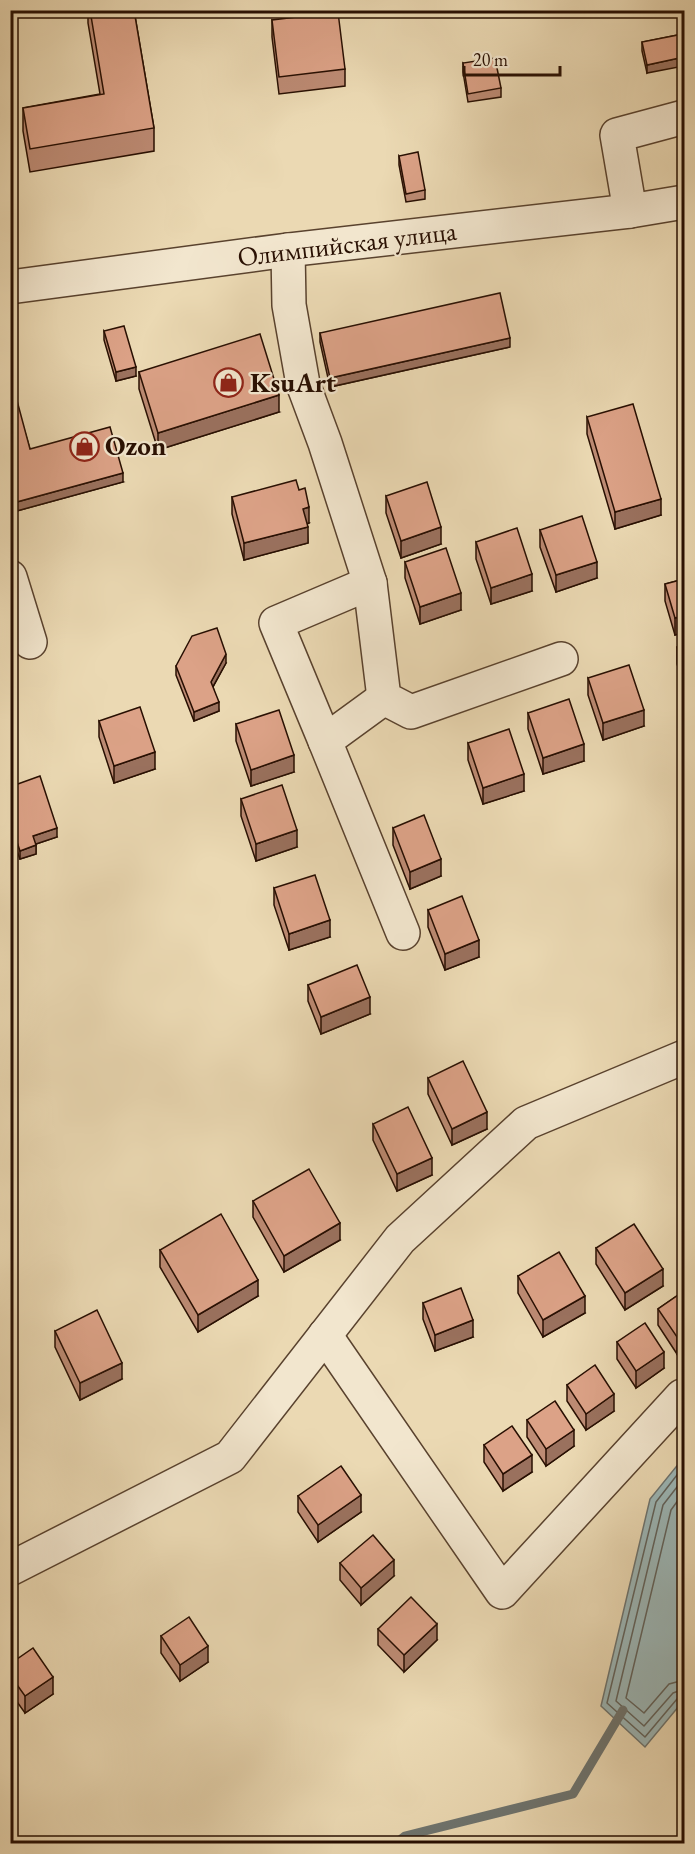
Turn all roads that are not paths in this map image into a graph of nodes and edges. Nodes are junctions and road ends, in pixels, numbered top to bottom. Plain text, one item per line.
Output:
1 (684, 117) edge
2 (684, 202) edge
3 (630, 211) junction
4 (288, 250) junction
5 (10, 287) edge
6 (10, 577) edge
7 (370, 584) junction
8 (30, 642) dead end
9 (561, 659) dead end
10 (384, 698) junction
11 (325, 741) junction
12 (404, 933) dead end
13 (684, 1057) edge
14 (325, 1335) junction
15 (682, 1396) dead end
16 (10, 1569) edge

1 - 3 street
2 - 3 street, Олимпийская улица
3 - 4 street, Олимпийская улица
4 - 5 street, Олимпийская улица
4 - 7 street
6 - 8 street
7 - 10 street
7 - 11 street
9 - 10 street
10 - 11 street
11 - 12 street
13 - 14 street
14 - 15 street
14 - 16 street

